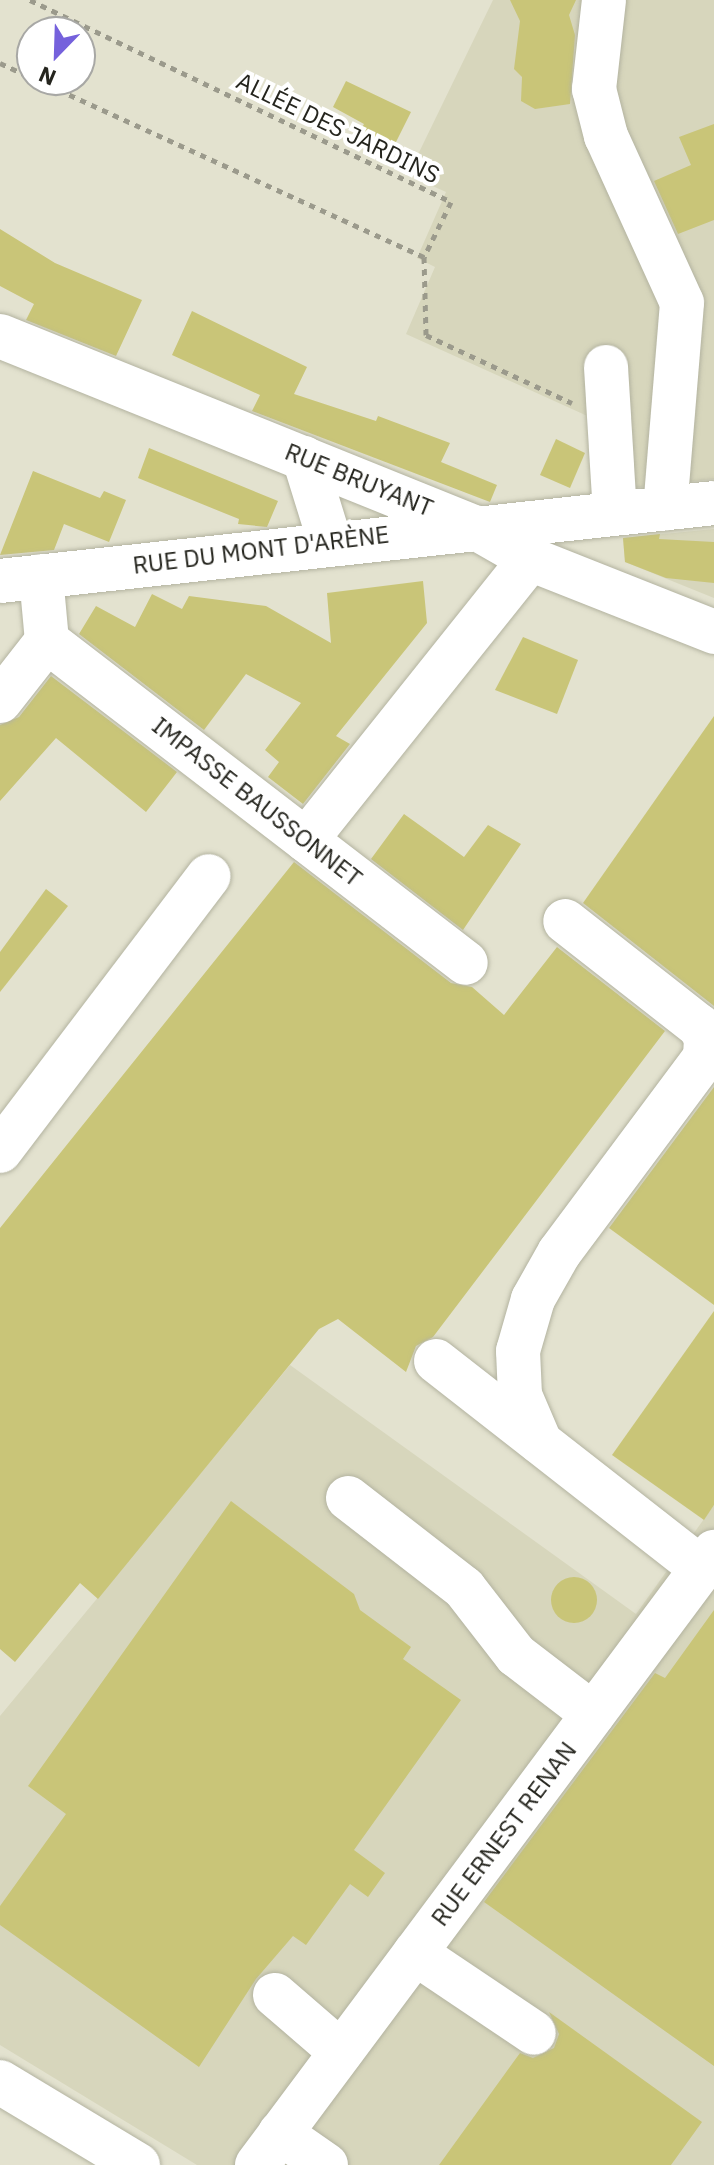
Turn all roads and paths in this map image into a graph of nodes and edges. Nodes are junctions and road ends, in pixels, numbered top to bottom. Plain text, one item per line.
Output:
1 (30, 0) edge
2 (604, 0) edge
3 (72, 96) edge
4 (424, 257) junction
5 (682, 303) junction
6 (0, 336) edge
7 (714, 338) edge
8 (606, 367) dead end
9 (610, 420) junction
10 (304, 458) junction
11 (714, 503) edge
12 (665, 508) junction
13 (615, 513) junction
14 (474, 527) junction
15 (330, 542) junction
16 (530, 559) junction
17 (21, 578) edge
18 (714, 632) edge
19 (47, 641) junction
20 (0, 701) edge
21 (306, 840) junction
22 (209, 876) dead end
23 (565, 921) dead end
24 (466, 963) dead end
25 (0, 1151) edge
26 (436, 1361) dead end
27 (540, 1442) junction
28 (348, 1498) dead end
29 (708, 1560) edge
30 (593, 1714) junction
31 (415, 1953) junction
32 (275, 1995) dead end
33 (534, 2033) dead end
34 (341, 2052) junction
35 (0, 2082) edge
36 (269, 2149) edge
37 (138, 2165) edge
38 (326, 2165) edge

1 - 4 path, ALLÉE DES JARDINS
2 - 5 street
3 - 4 path
4 - 9 path
5 - 7 street
5 - 12 street
6 - 10 street, RUE BRUYANT
8 - 9 street
9 - 13 street
10 - 14 street, RUE BRUYANT
10 - 15 street
11 - 12 street, RUE DU MONT D'ARÈNE
12 - 13 street, RUE DU MONT D'ARÈNE
13 - 14 street, RUE DU MONT D'ARÈNE
14 - 15 street, RUE DU MONT D'ARÈNE
14 - 16 street, RUE BRUYANT
15 - 17 street, RUE DU MONT D'ARÈNE
16 - 18 street, RUE BRUYANT
16 - 21 street
17 - 19 street
19 - 20 street
19 - 21 street, IMPASSE BAUSSONNET
21 - 24 street, IMPASSE BAUSSONNET
22 - 25 street
23 - 27 street
26 - 27 street
27 - 29 street
28 - 30 street
29 - 30 street, RUE ERNEST RENAN
30 - 31 street, RUE ERNEST RENAN
31 - 33 street
31 - 34 street, RUE ERNEST RENAN
32 - 34 street
34 - 36 street, RUE ERNEST RENAN
35 - 37 street
36 - 38 street, RUE ERNEST RENAN

